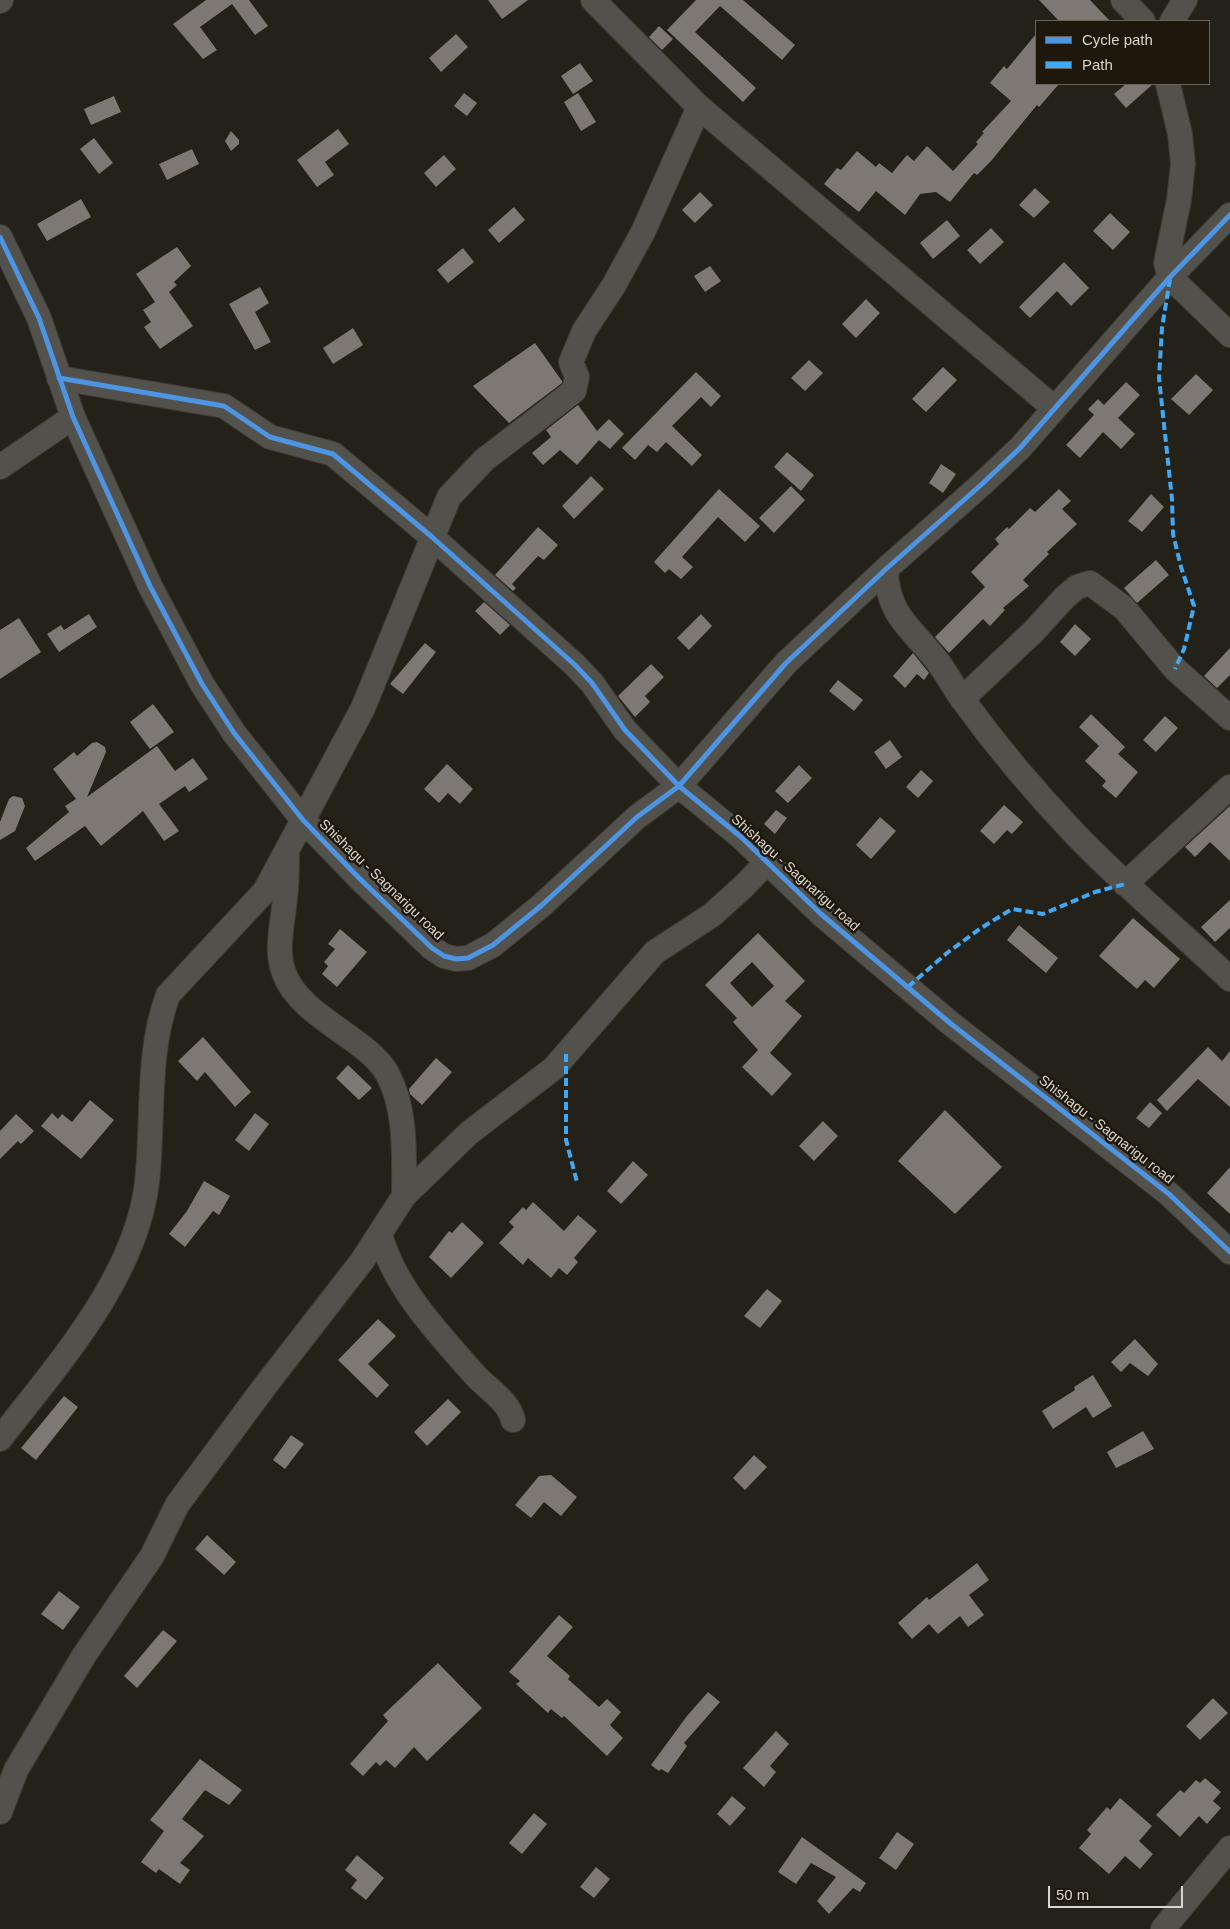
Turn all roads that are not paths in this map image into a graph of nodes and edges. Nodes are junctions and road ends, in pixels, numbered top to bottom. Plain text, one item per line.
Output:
1 (593, 0) edge
2 (1123, 0) edge
3 (1185, 0) edge
4 (1142, 20) edge
5 (1173, 20) edge
6 (1168, 85) edge
7 (699, 108) junction
8 (1230, 214) edge
9 (0, 237) edge
10 (1170, 277) junction
11 (1230, 335) edge
12 (59, 378) junction
13 (1054, 408) junction
14 (73, 417) junction
15 (0, 467) edge
16 (432, 537) junction
17 (886, 569) junction
18 (962, 699) junction
19 (1230, 718) edge
20 (680, 786) junction
21 (1230, 787) edge
22 (303, 820) junction
23 (287, 851) junction
24 (766, 862) junction
25 (1125, 884) junction
26 (1230, 979) edge
27 (404, 1196) junction
28 (380, 1234) junction
29 (1230, 1252) edge
30 (513, 1420) dead end
31 (0, 1439) edge
32 (0, 1812) edge
33 (1230, 1848) edge
34 (1163, 1929) edge

1 - 7 street
2 - 4 street
3 - 5 street
6 - 10 street
7 - 13 street
7 - 16 street
8 - 10 street
9 - 12 street, Shishagu - Sagnarigu road
10 - 11 street
10 - 13 street
12 - 14 street, Shishagu - Sagnarigu road
12 - 16 street
13 - 17 street
14 - 15 street
14 - 22 street, Shishagu - Sagnarigu road
16 - 20 street
16 - 22 street
17 - 18 street
17 - 20 street
18 - 19 street
18 - 25 street
20 - 22 street, Shishagu - Sagnarigu road
20 - 24 street, Shishagu - Sagnarigu road
21 - 25 street
22 - 23 street
23 - 27 street
23 - 31 street
24 - 27 street
24 - 29 street, Shishagu - Sagnarigu road
25 - 26 street
27 - 28 street
28 - 30 street
28 - 32 street
33 - 34 street

